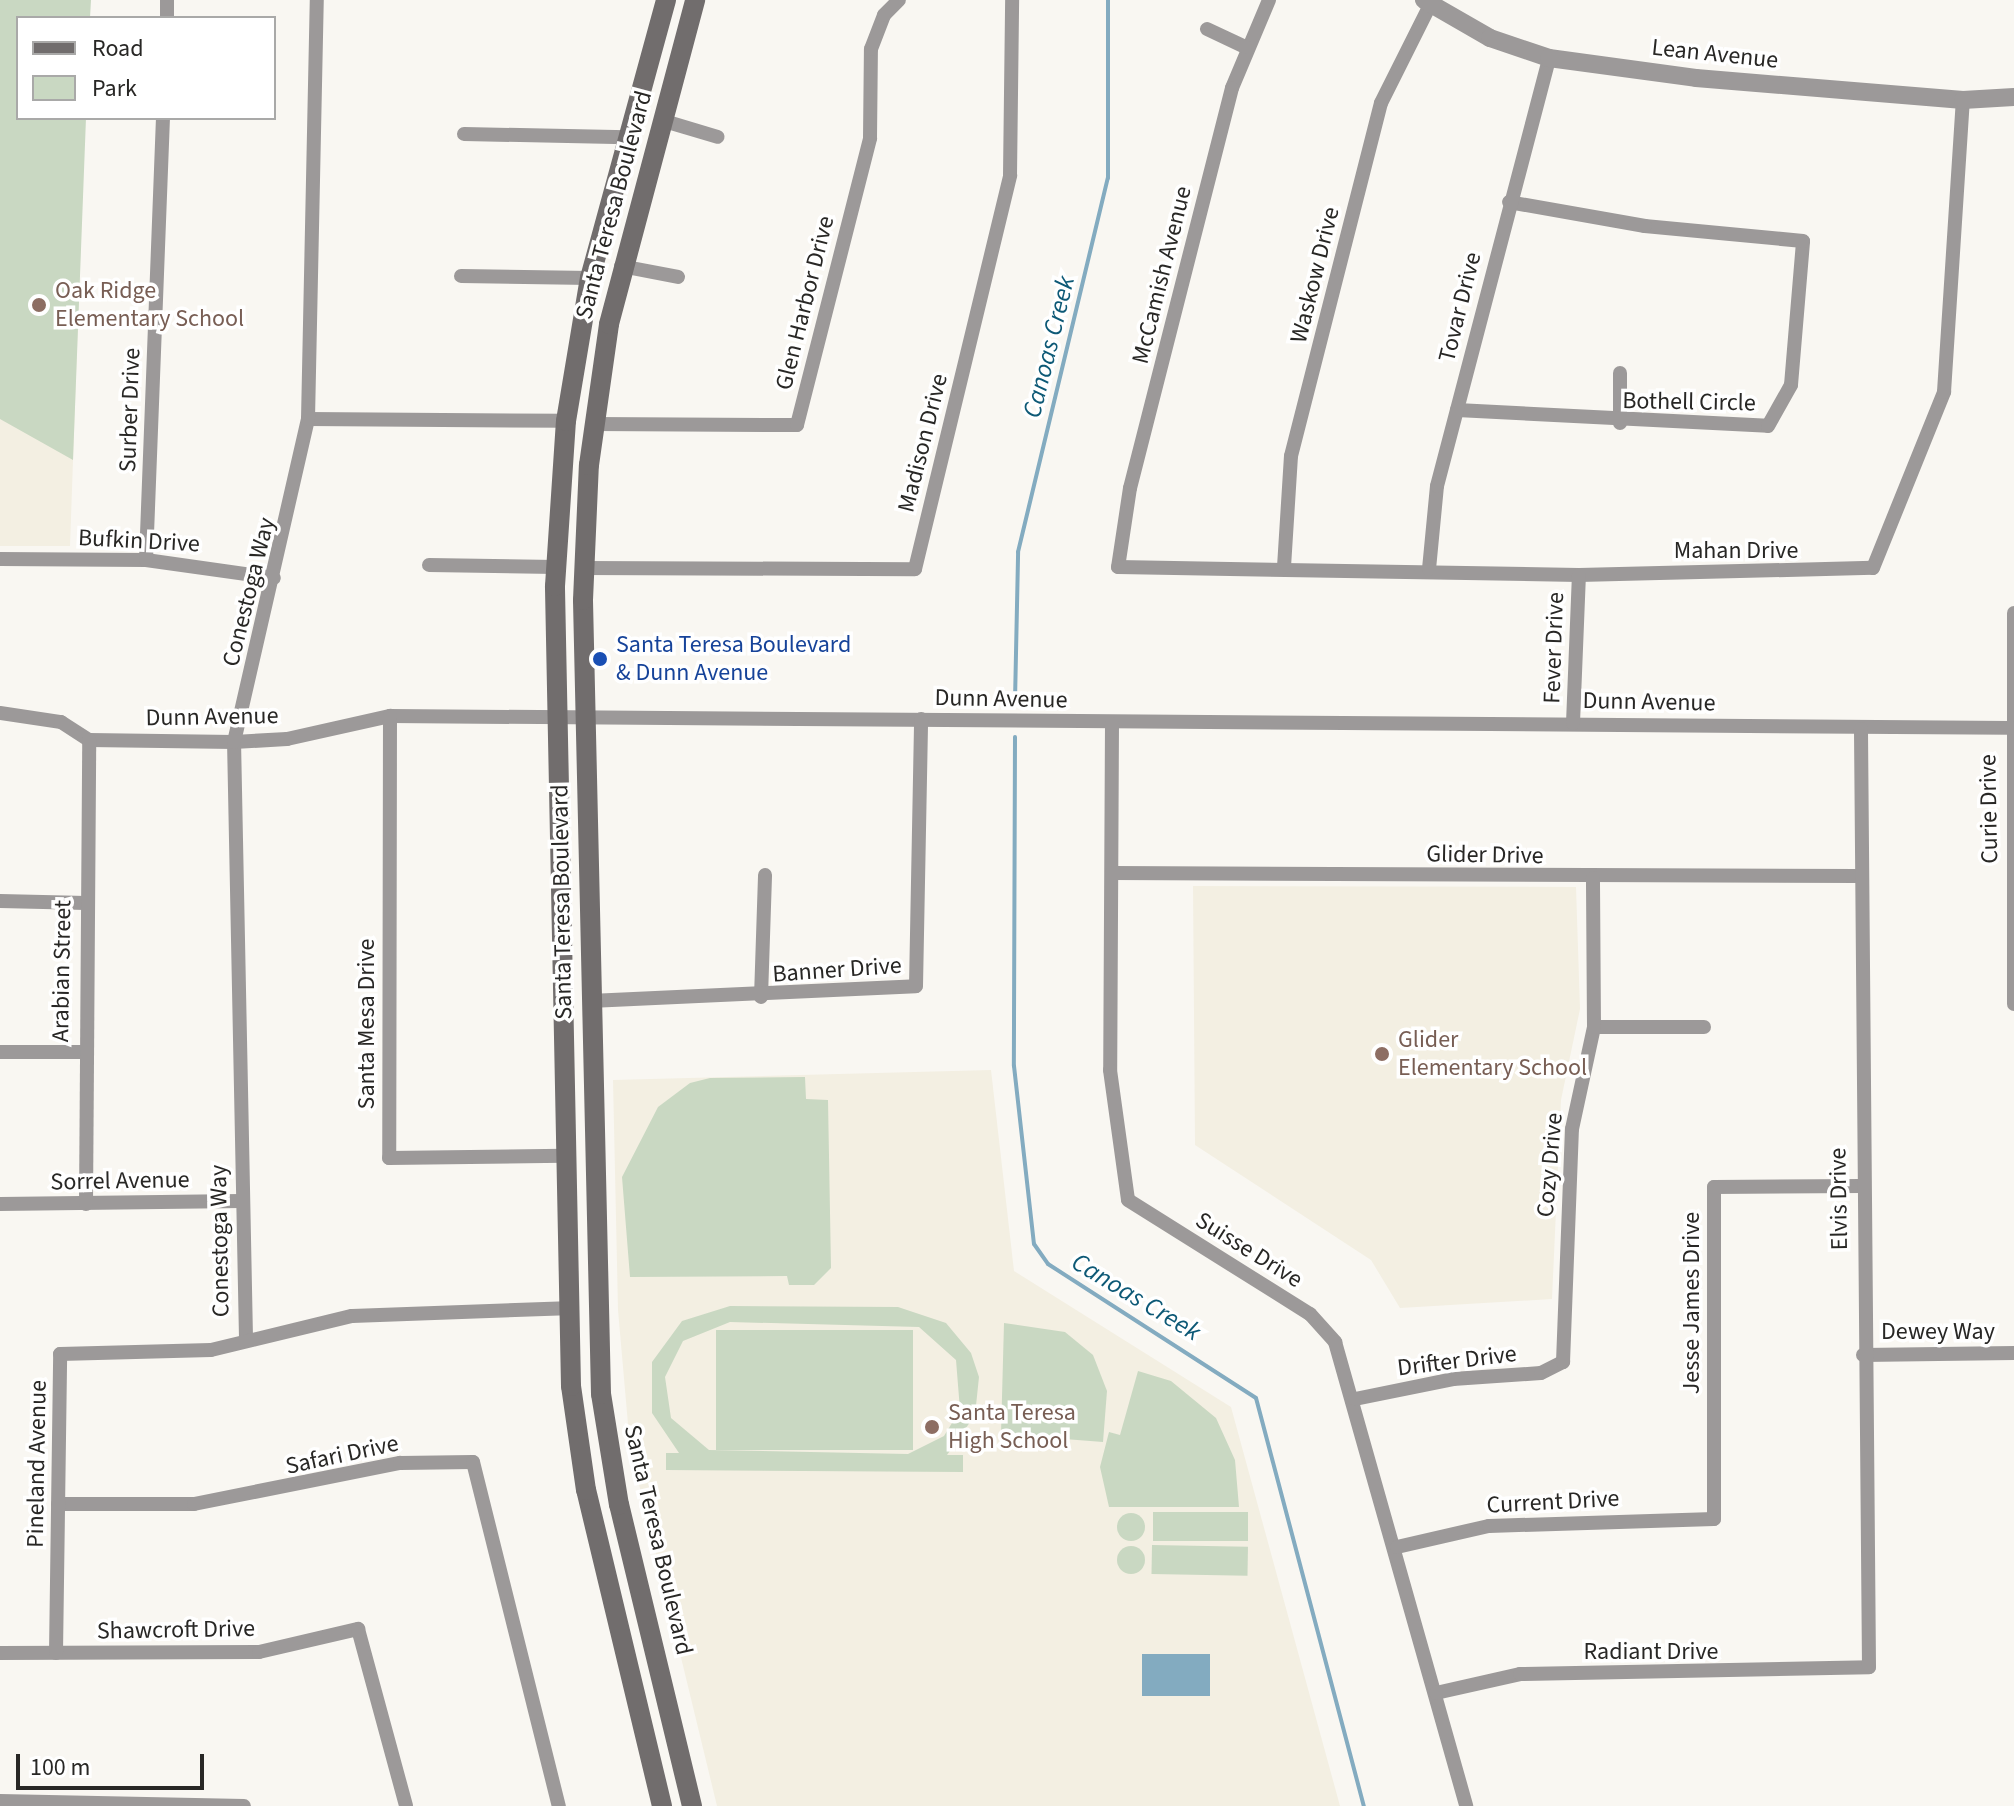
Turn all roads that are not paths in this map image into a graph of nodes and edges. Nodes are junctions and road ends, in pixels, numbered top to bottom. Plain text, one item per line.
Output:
1 (317, 0) edge
2 (666, 0) edge
3 (695, 0) edge
4 (899, 0) edge
5 (1012, 0) edge
6 (1269, 0) edge
7 (1427, 2) edge
8 (1207, 29) dead end
9 (1245, 47) junction
10 (1549, 58) junction
11 (2014, 97) edge
12 (1963, 100) junction
13 (163, 120) edge
14 (661, 120) junction
15 (464, 134) dead end
16 (627, 137) junction
17 (718, 137) dead end
18 (1509, 202) junction
19 (621, 266) junction
20 (461, 276) dead end
21 (678, 277) dead end
22 (590, 278) junction
23 (1620, 373) dead end
24 (1457, 410) junction
25 (308, 419) junction
26 (566, 421) junction
27 (1620, 423) junction
28 (594, 424) junction
29 (0, 559) edge
30 (146, 560) junction
31 (429, 565) dead end
32 (555, 567) junction
33 (1118, 567) joint
34 (1284, 567) junction
35 (584, 568) junction
36 (1429, 569) junction
37 (1579, 575) junction
38 (274, 578) junction
39 (2014, 613) edge
40 (0, 713) edge
41 (390, 716) junction
42 (557, 717) junction
43 (585, 717) junction
44 (921, 719) junction
45 (1573, 723) junction
46 (1112, 724) junction
47 (2010, 728) junction
48 (1861, 729) junction
49 (89, 740) junction
50 (234, 742) junction
51 (1112, 873) junction
52 (765, 875) dead end
53 (1857, 876) junction
54 (1593, 878) junction
55 (0, 901) edge
56 (86, 903) junction
57 (761, 997) junction
58 (590, 1001) junction
59 (2014, 1004) edge
60 (1594, 1027) junction
61 (1704, 1027) dead end
62 (0, 1052) edge
63 (82, 1052) junction
64 (564, 1156) junction
65 (1861, 1186) junction
66 (241, 1201) junction
67 (0, 1204) edge
68 (86, 1204) junction
69 (566, 1308) junction
70 (246, 1338) junction
71 (2014, 1353) edge
72 (1863, 1355) junction
73 (1563, 1362) joint
74 (1355, 1399) junction
75 (58, 1504) junction
76 (1714, 1519) joint
77 (1397, 1547) junction
78 (0, 1653) edge
79 (56, 1653) junction
80 (1869, 1667) joint
81 (1436, 1693) junction
82 (0, 1801) edge
83 (244, 1806) edge
84 (406, 1806) edge
85 (559, 1806) edge
86 (662, 1806) edge
87 (692, 1806) edge
88 (1466, 1806) edge

1 - 25 street, Conestoga Way
2 - 16 main road, Santa Teresa Boulevard
3 - 14 main road, Santa Teresa Boulevard
4 - 28 street, Glen Harbor Drive
5 - 35 street, Madison Drive
6 - 9 street, McCamish Avenue
7 - 10 street, Lean Avenue
7 - 34 street, Waskow Drive
8 - 9 street
9 - 33 street, McCamish Avenue
10 - 12 street, Lean Avenue
10 - 18 street, Tovar Drive
11 - 12 street, Lean Avenue
12 - 37 street, Mahan Drive
13 - 30 street, Surber Drive
14 - 17 street
14 - 19 main road, Santa Teresa Boulevard
15 - 16 street
16 - 22 main road, Santa Teresa Boulevard
18 - 24 street, Tovar Drive
18 - 27 street, Bothell Circle
19 - 21 street
19 - 28 main road, Santa Teresa Boulevard
20 - 22 street
22 - 26 main road, Santa Teresa Boulevard
23 - 27 street
24 - 27 street, Bothell Circle
24 - 36 street, Tovar Drive
25 - 26 street
25 - 38 street, Conestoga Way
26 - 32 main road, Santa Teresa Boulevard
28 - 35 main road, Santa Teresa Boulevard
29 - 30 street, Bufkin Drive
30 - 38 street, Bufkin Drive
31 - 32 street
32 - 42 main road, Santa Teresa Boulevard
33 - 34 street, Mahan Drive
34 - 36 street, Mahan Drive
35 - 43 main road, Santa Teresa Boulevard
36 - 37 street, Mahan Drive
37 - 45 street, Fever Drive
38 - 50 street, Conestoga Way
39 - 47 street, Curie Drive
40 - 49 street, Dunn Avenue
41 - 42 street, Dunn Avenue
41 - 50 street, Dunn Avenue
41 - 64 street, Santa Mesa Drive
42 - 43 street, Dunn Avenue
42 - 64 main road, Santa Teresa Boulevard
43 - 44 street, Dunn Avenue
43 - 58 main road, Santa Teresa Boulevard
44 - 46 street, Dunn Avenue
44 - 57 street, Banner Drive
45 - 46 street, Dunn Avenue
45 - 48 street, Dunn Avenue
46 - 51 street, Suisse Drive
47 - 48 street, Dunn Avenue
47 - 59 street, Curie Drive
48 - 53 street, Elvis Drive
49 - 50 street, Dunn Avenue
49 - 56 street, Arabian Street
50 - 66 street, Conestoga Way
51 - 54 street, Glider Drive
51 - 74 street, Suisse Drive
52 - 57 street
53 - 54 street, Glider Drive
53 - 65 street, Elvis Drive
54 - 60 street, Cozy Drive
55 - 56 street
56 - 63 street, Arabian Street
57 - 58 street, Banner Drive
58 - 87 main road, Santa Teresa Boulevard
60 - 61 street
60 - 73 street, Cozy Drive
62 - 63 street
63 - 68 street, Arabian Street
64 - 69 main road, Santa Teresa Boulevard
65 - 72 street, Elvis Drive
65 - 76 street, Jesse James Drive
66 - 68 street, Sorrel Avenue
66 - 70 street, Conestoga Way
67 - 68 street, Sorrel Avenue
69 - 70 street, Pineland Avenue
69 - 86 main road, Santa Teresa Boulevard
70 - 75 street, Pineland Avenue
71 - 72 street, Dewey Way
72 - 80 street, Elvis Drive
73 - 74 street, Drifter Drive
74 - 77 street, Suisse Drive
75 - 79 street, Pineland Avenue
75 - 85 street, Safari Drive
76 - 77 street, Current Drive
77 - 81 street, Suisse Drive
78 - 79 street, Shawcroft Drive
79 - 84 street, Shawcroft Drive
80 - 81 street, Radiant Drive
81 - 88 street, Suisse Drive
82 - 83 street

